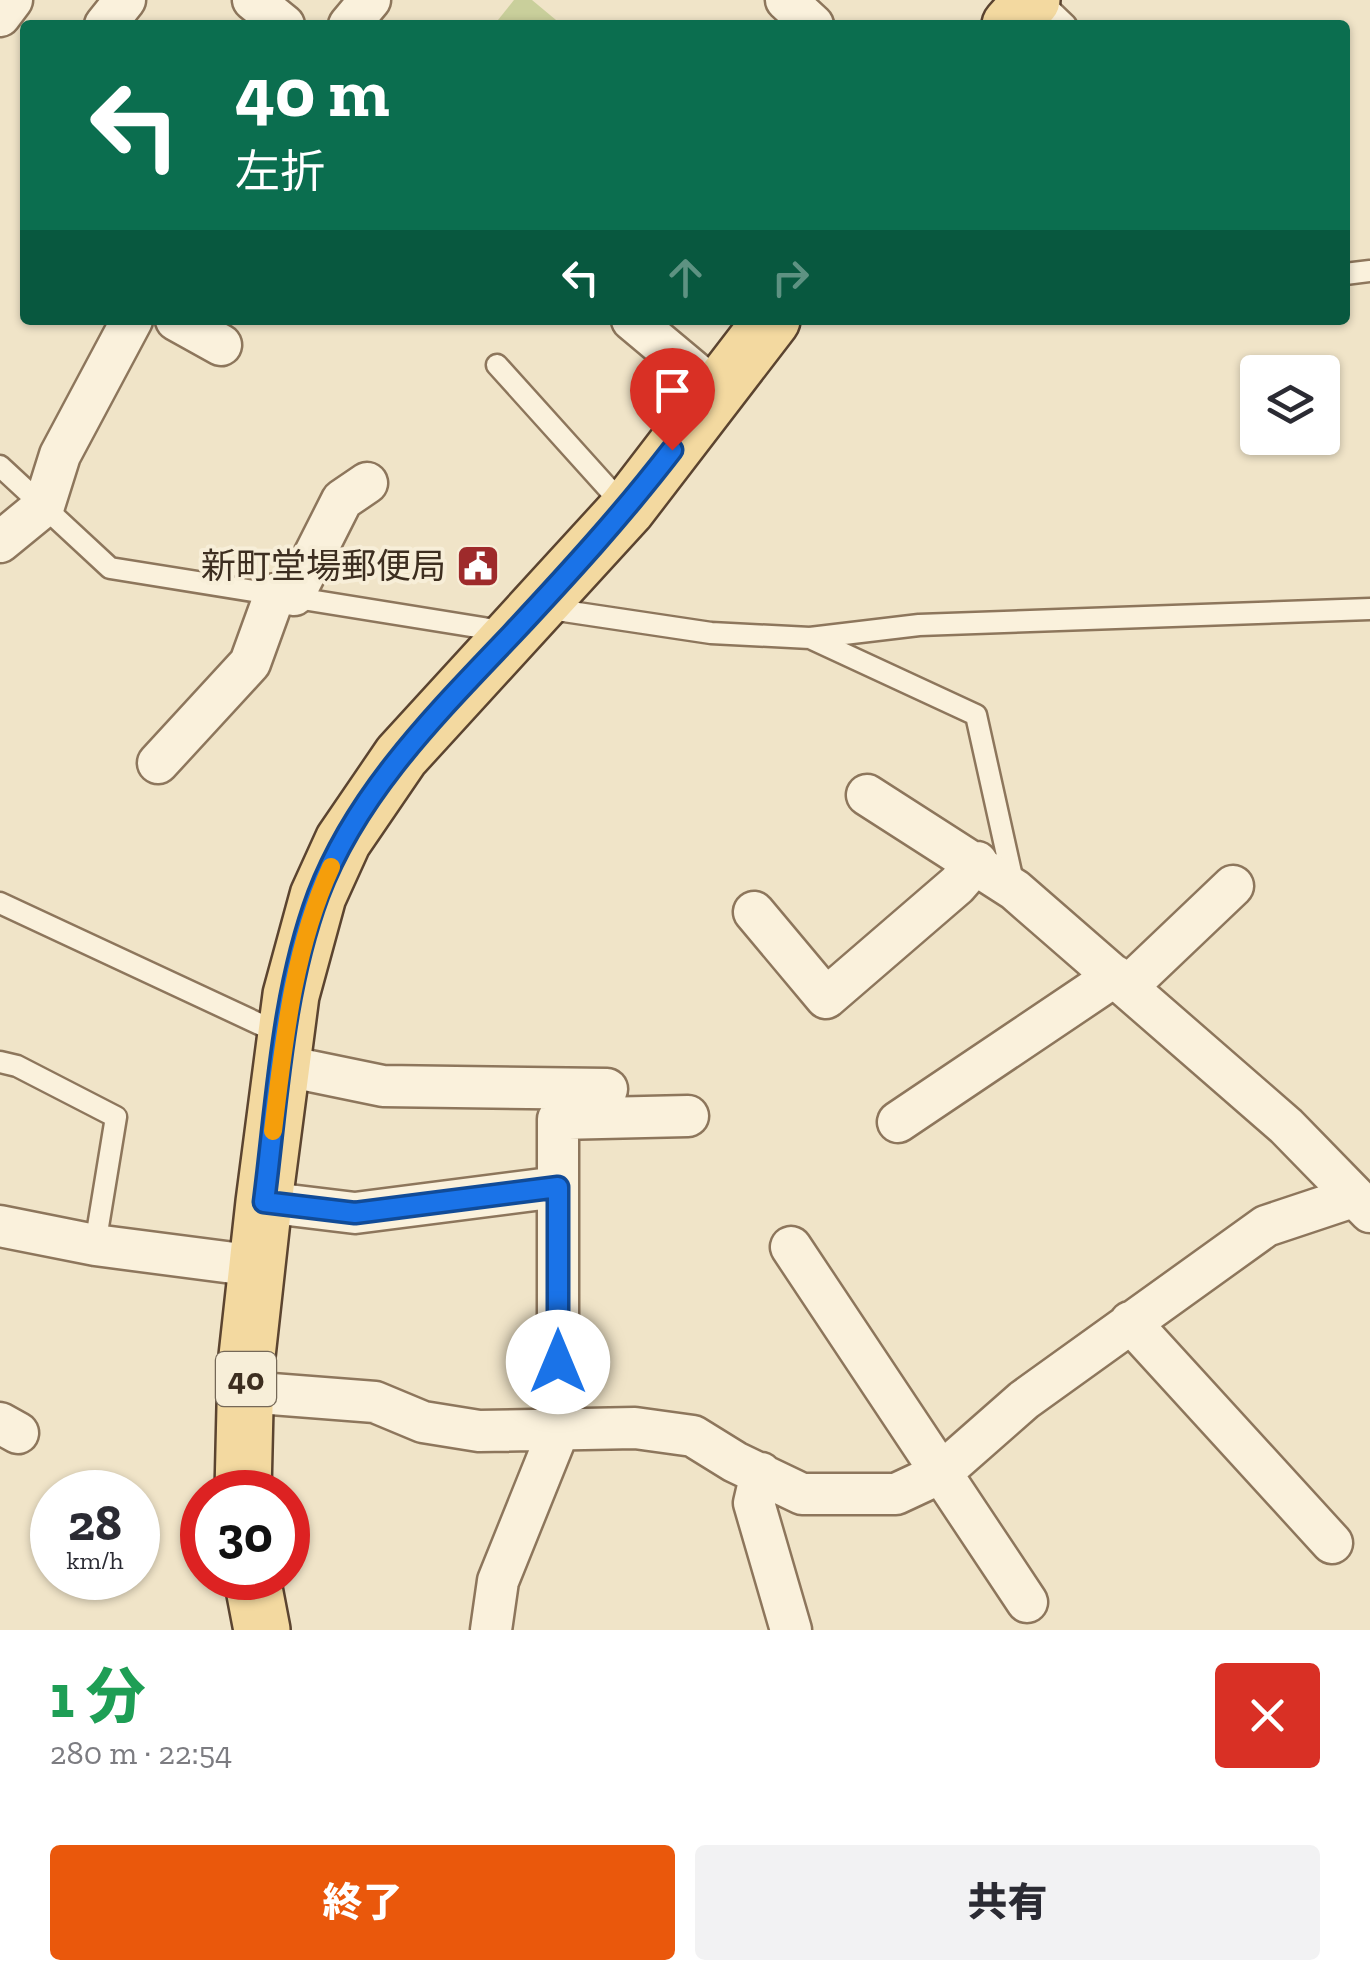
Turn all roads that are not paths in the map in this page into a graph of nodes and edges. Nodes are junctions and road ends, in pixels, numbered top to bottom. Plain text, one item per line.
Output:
1 (12, 0) edge
2 (125, 0) edge
3 (251, 0) edge
4 (370, 0) edge
5 (786, 0) edge
6 (1036, 0) edge
7 (0, 16) edge
8 (109, 20) edge
9 (234, 20) edge
10 (277, 20) edge
11 (353, 20) edge
12 (808, 20) edge
13 (1015, 20) edge
14 (1060, 20) edge
15 (129, 325) edge
16 (185, 325) edge
17 (638, 325) edge
18 (768, 325) edge
19 (222, 345) dead end
20 (496, 365) dead end
21 (718, 392) junction
22 (0, 466) edge
23 (367, 482) dead end
24 (44, 506) junction
25 (627, 508) junction
26 (0, 542) edge
27 (285, 595) junction
28 (1370, 610) edge
29 (525, 620) junction
30 (810, 638) junction
31 (158, 763) dead end
32 (867, 796) dead end
33 (977, 862) junction
34 (1232, 886) dead end
35 (1015, 890) junction
36 (0, 903) edge
37 (754, 912) dead end
38 (1121, 981) junction
39 (283, 1051) junction
40 (0, 1062) edge
41 (607, 1089) dead end
42 (688, 1116) dead end
43 (898, 1122) dead end
44 (558, 1187) junction
45 (264, 1202) junction
46 (1362, 1204) edge
47 (0, 1226) edge
48 (95, 1245) junction
49 (791, 1246) dead end
50 (256, 1266) junction
51 (1130, 1322) junction
52 (246, 1392) junction
53 (558, 1432) junction
54 (244, 1470) edge
55 (762, 1473) junction
56 (941, 1473) junction
57 (1332, 1544) dead end
58 (256, 1600) edge
59 (1027, 1602) dead end
60 (262, 1630) edge
61 (490, 1630) edge
62 (791, 1630) edge

1 - 7 street
2 - 8 street
3 - 9 street
3 - 10 street
4 - 11 street
5 - 12 street
6 - 13 main road
6 - 14 lane
15 - 24 street
16 - 19 street
17 - 21 street
18 - 21 main road, 40
20 - 25 lane
21 - 25 main road, 40
22 - 24 lane
23 - 27 street
24 - 26 street
24 - 27 lane
25 - 29 main road, 40
27 - 29 lane
27 - 31 street
28 - 30 lane
29 - 30 lane
29 - 39 main road, 40
30 - 35 lane
32 - 33 street
33 - 35 street
33 - 37 street
34 - 38 street
35 - 38 street
36 - 39 lane
38 - 43 street
38 - 46 street
39 - 41 street
39 - 45 main road, 40
40 - 48 lane
42 - 44 street
44 - 45 street
44 - 53 street
45 - 50 main road, 40
46 - 51 street
47 - 48 street
48 - 50 street
49 - 56 street
50 - 52 main road, 40
51 - 56 street
51 - 57 street
52 - 53 street
52 - 54 main road, 40
53 - 55 street
53 - 61 street
55 - 56 street
55 - 62 street
56 - 59 street
58 - 60 main road

